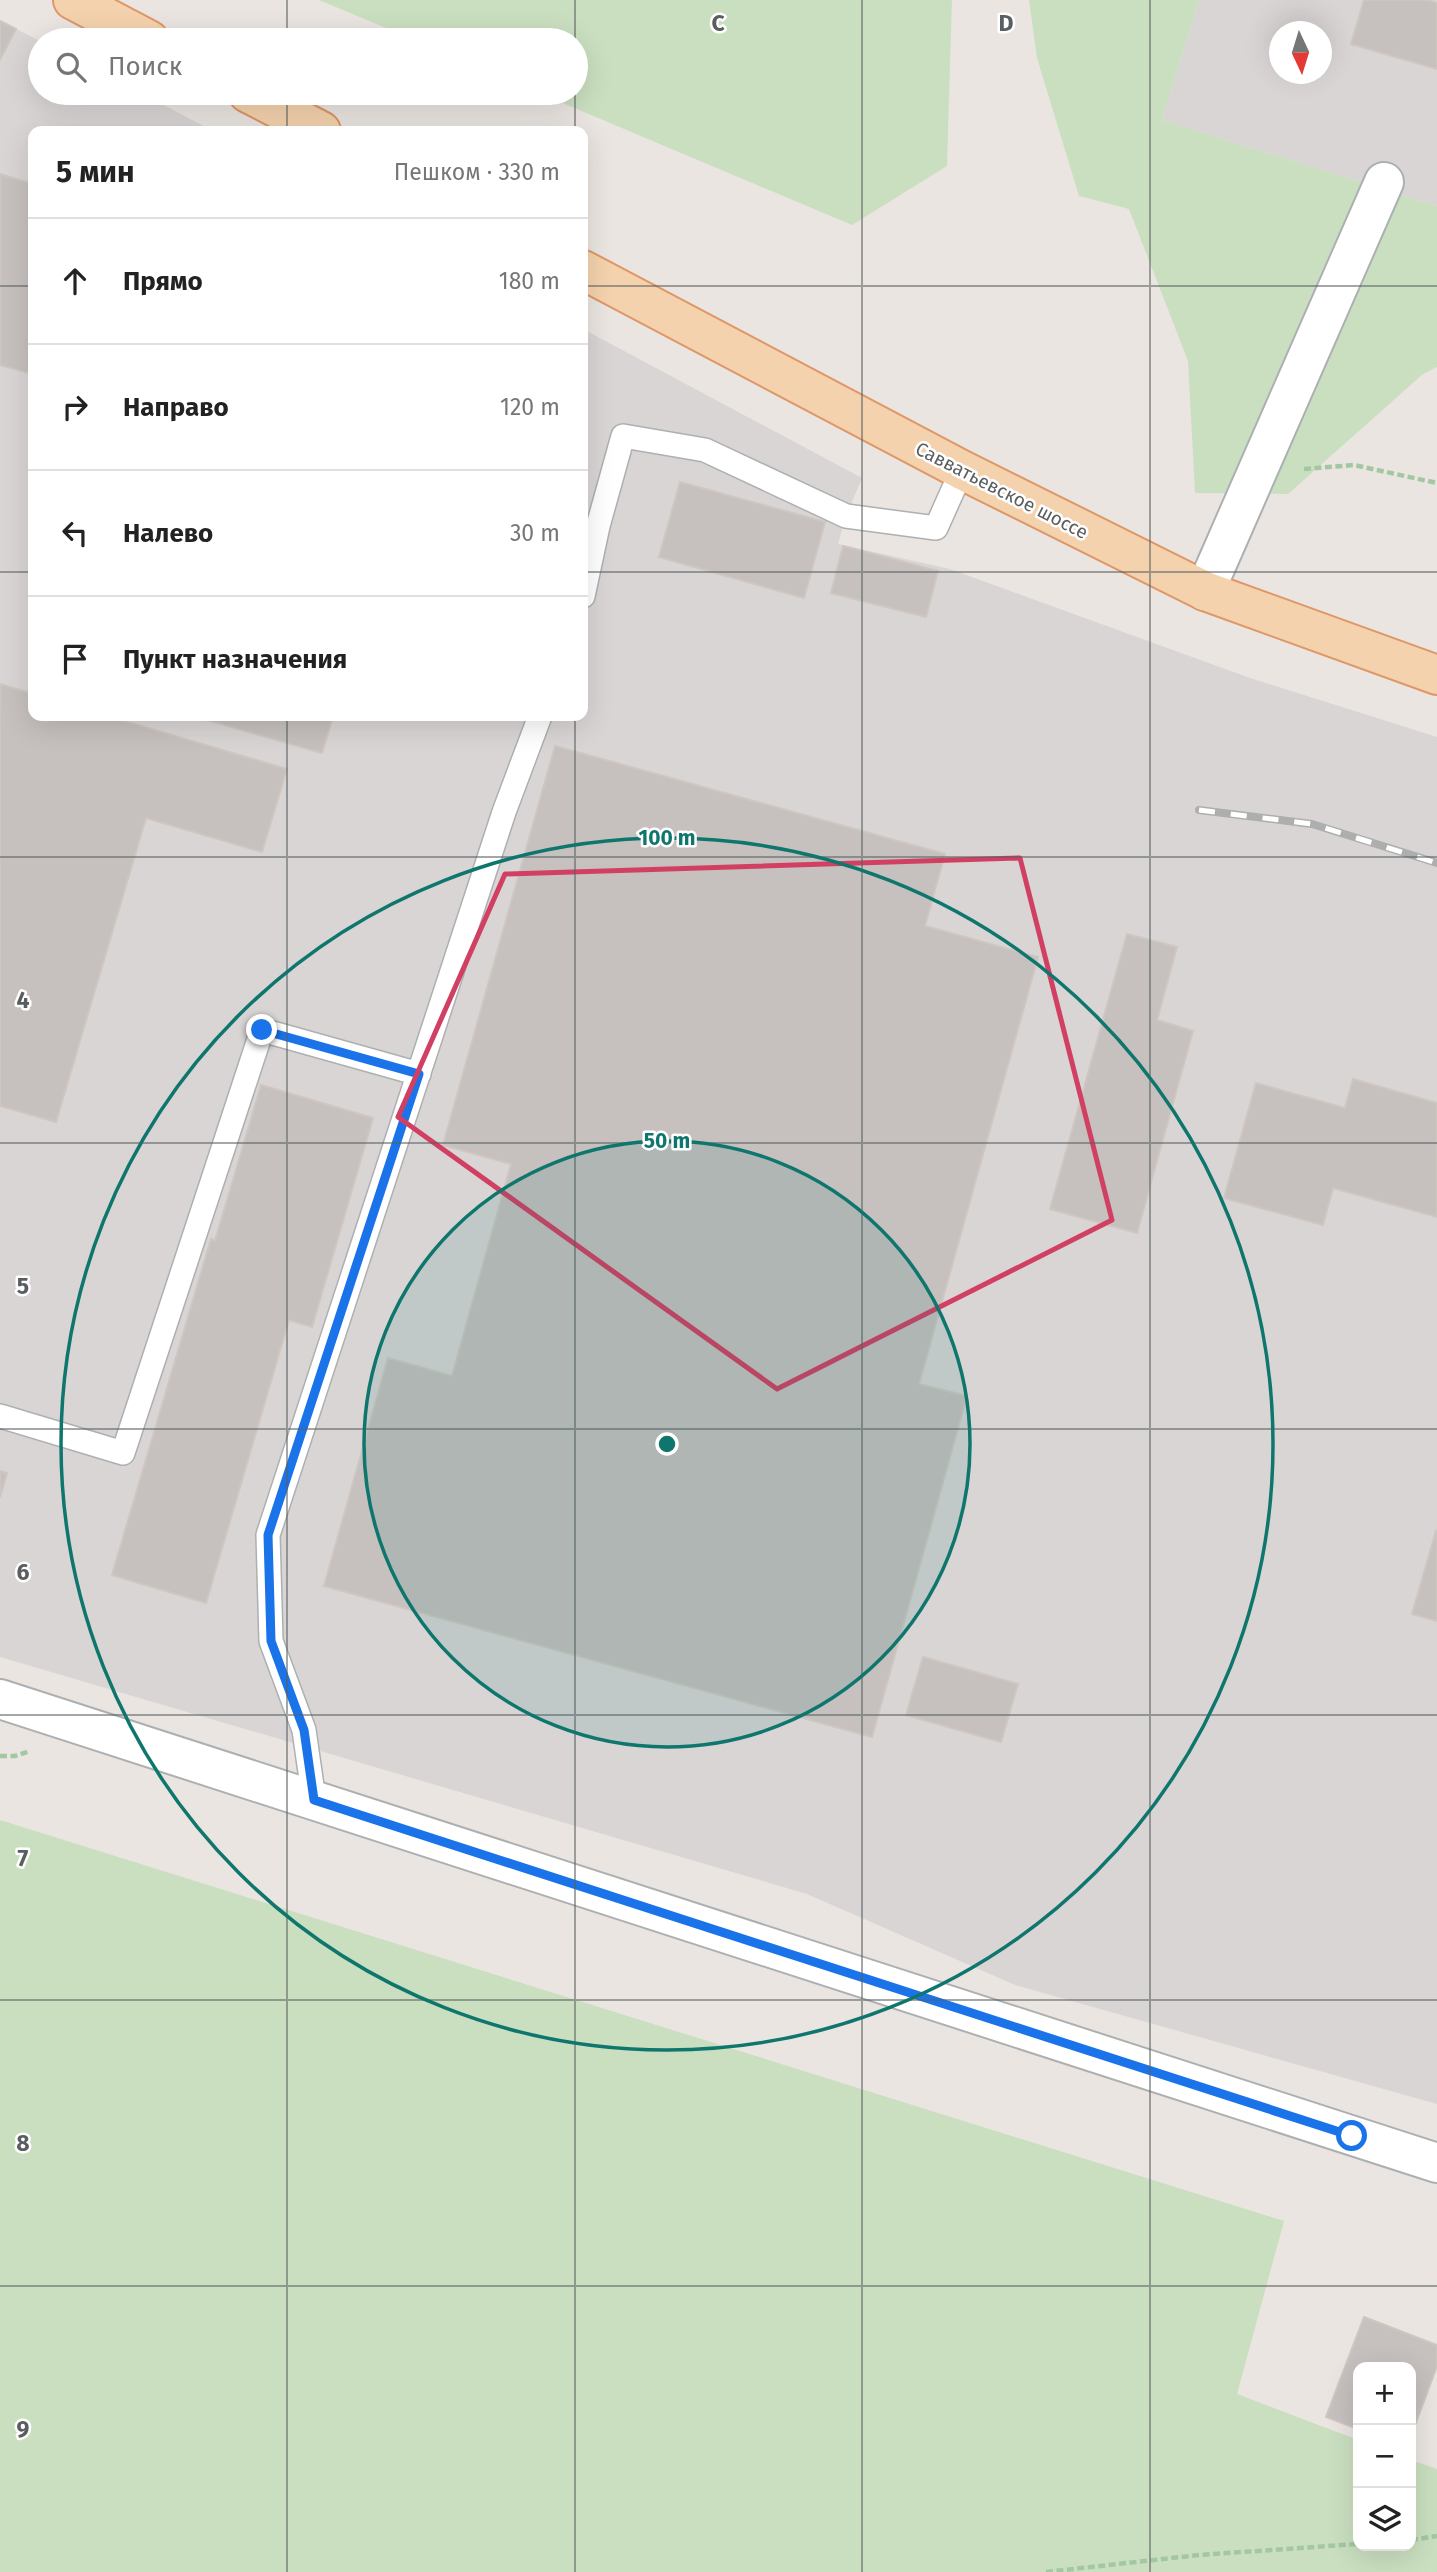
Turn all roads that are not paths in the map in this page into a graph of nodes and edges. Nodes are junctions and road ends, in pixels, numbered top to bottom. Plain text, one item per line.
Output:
1 (73, 0) edge
2 (126, 28) edge
3 (271, 105) edge
4 (311, 126) edge
5 (1384, 182) dead end
6 (588, 273) edge
7 (962, 470) junction
8 (588, 573) edge
9 (1205, 592) junction
10 (1437, 675) edge
11 (538, 721) edge
12 (419, 1074) junction
13 (0, 1416) edge
14 (0, 1699) edge
15 (314, 1800) junction
16 (1437, 2163) edge

1 - 2 main road
3 - 4 main road
5 - 9 street
6 - 7 main road, Савватьевское шоссе
7 - 8 lane
7 - 9 main road, Савватьевское шоссе
9 - 10 main road, Савватьевское шоссе
11 - 12 lane
12 - 13 lane
12 - 15 lane
14 - 15 street
15 - 16 street

